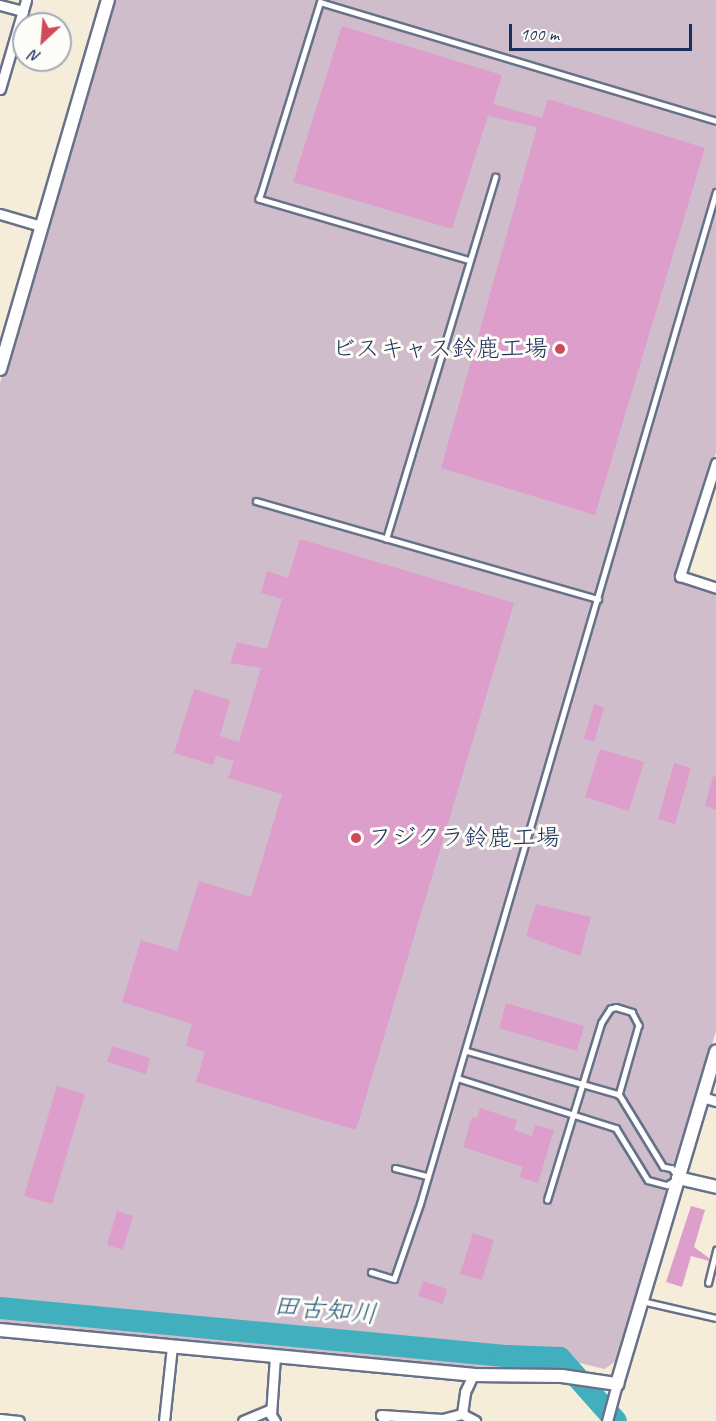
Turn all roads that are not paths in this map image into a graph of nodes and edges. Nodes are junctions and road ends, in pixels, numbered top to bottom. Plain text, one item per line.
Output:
1 (26, 0) edge
2 (108, 0) edge
3 (0, 5) edge
4 (23, 11) junction
5 (0, 88) edge
6 (716, 121) edge
7 (495, 177) dead end
8 (716, 192) edge
9 (0, 214) edge
10 (41, 226) junction
11 (467, 260) junction
12 (0, 369) edge
13 (716, 463) edge
14 (256, 501) dead end
15 (386, 538) junction
16 (716, 588) edge
17 (598, 599) junction
18 (466, 1051) junction
19 (716, 1051) edge
20 (457, 1078) junction
21 (582, 1084) junction
22 (618, 1095) junction
23 (702, 1097) junction
24 (716, 1101) edge
25 (574, 1114) junction
26 (395, 1168) dead end
27 (428, 1176) junction
28 (678, 1178) junction
29 (716, 1187) edge
30 (548, 1200) dead end
31 (716, 1250) edge
32 (371, 1272) dead end
33 (708, 1283) dead end
34 (642, 1301) junction
35 (716, 1318) edge
36 (0, 1330) edge
37 (172, 1346) junction
38 (275, 1356) junction
39 (473, 1375) junction
40 (617, 1384) junction
41 (271, 1409) junction
42 (462, 1414) junction
43 (0, 1419) edge
44 (379, 1419) edge
45 (19, 1421) edge
46 (164, 1421) edge
47 (243, 1421) edge
48 (275, 1421) edge
49 (475, 1421) edge
50 (608, 1421) edge

1 - 4 street
2 - 10 street
3 - 4 street
4 - 5 street
6 - 11 lane
7 - 11 lane
8 - 17 lane
9 - 10 street
10 - 12 street
11 - 15 lane
13 - 16 street
14 - 15 lane
15 - 17 lane
17 - 18 lane
18 - 20 lane
18 - 21 lane
19 - 23 street
20 - 25 lane
20 - 27 lane
21 - 22 lane
21 - 22 lane
21 - 25 lane
22 - 28 lane
23 - 24 street
23 - 28 street
25 - 28 lane
25 - 30 lane
26 - 27 lane
27 - 32 lane
28 - 29 street
28 - 34 street
31 - 33 lane
34 - 35 lane
34 - 40 street
36 - 37 street
37 - 38 street
37 - 46 street
38 - 39 street
38 - 41 street
39 - 40 street
39 - 42 street
40 - 50 street
41 - 47 street
41 - 48 street
42 - 44 street
42 - 49 street
43 - 45 street

